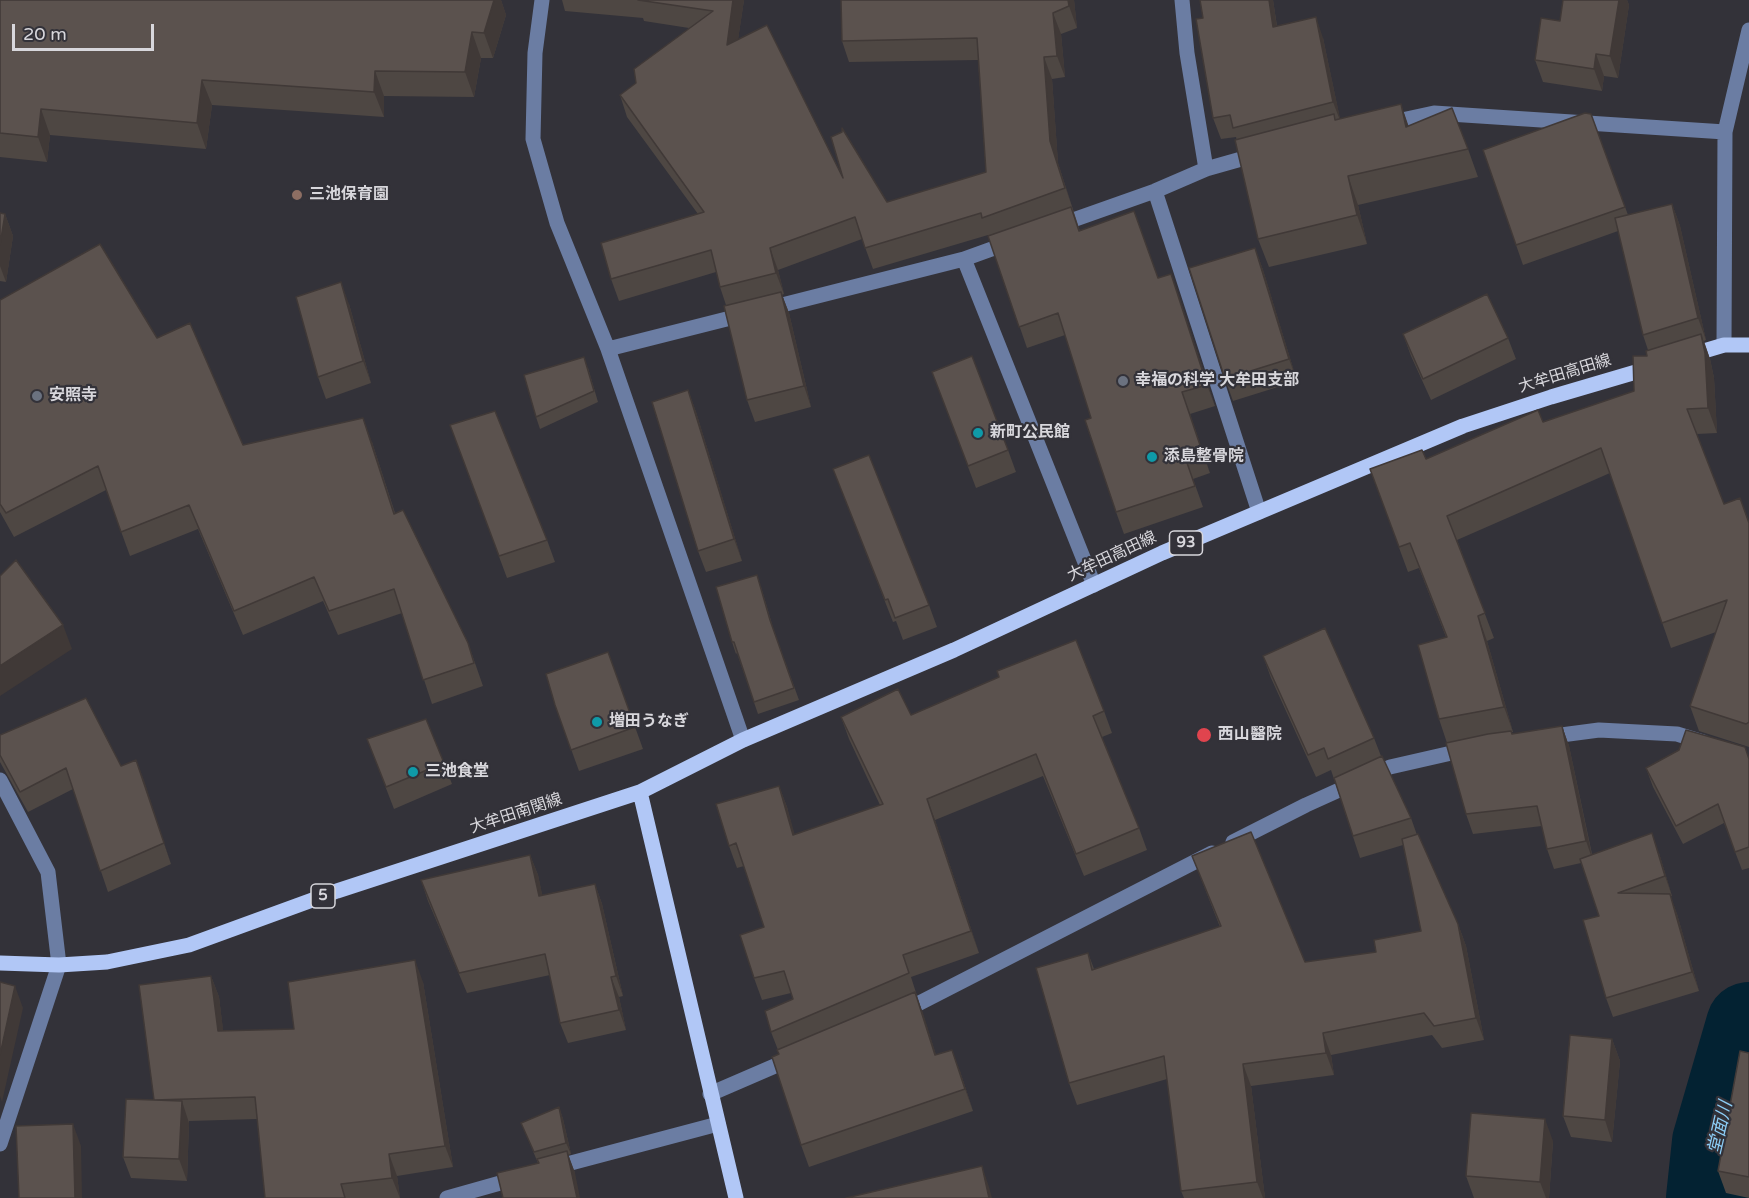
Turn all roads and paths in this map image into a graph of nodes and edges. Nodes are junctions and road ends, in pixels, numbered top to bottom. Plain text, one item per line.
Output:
1 (542, 0) edge
2 (1182, 0) edge
3 (1749, 30) edge
4 (1369, 127) edge
5 (1725, 132) junction
6 (1271, 151) edge
7 (1206, 168) junction
8 (1155, 191) junction
9 (1042, 231) edge
10 (1020, 239) edge
11 (964, 259) junction
12 (1724, 345) junction
13 (1749, 345) edge
14 (608, 349) junction
15 (1259, 512) junction
16 (1094, 585) junction
17 (743, 740) junction
18 (1528, 740) edge
19 (1481, 747) edge
20 (1718, 747) edge
21 (0, 780) edge
22 (640, 792) junction
23 (0, 963) edge
24 (60, 965) junction
25 (890, 1017) edge
26 (806, 1053) edge
27 (710, 1094) junction
28 (717, 1124) junction
29 (0, 1144) edge
30 (447, 1198) edge
31 (736, 1198) edge

1 - 14 street
2 - 7 street
3 - 5 street
4 - 5 street
5 - 12 street
6 - 7 street
7 - 8 street
8 - 9 street
8 - 15 street
10 - 11 street
11 - 14 street
11 - 16 street
12 - 13 main road, 大牟田高田線 / 93
12 - 15 main road, 大牟田高田線 / 93
14 - 17 street
15 - 16 main road, 大牟田高田線 / 93
16 - 17 main road, 大牟田高田線 / 93
17 - 22 main road, 大牟田高田線 / 93
18 - 20 street
19 - 25 street
21 - 24 street
22 - 24 main road, 大牟田南関線 / 5
22 - 27 main road
23 - 24 main road, 大牟田南関線 / 5
24 - 29 street
26 - 27 street
27 - 28 main road
28 - 30 street
28 - 31 main road

